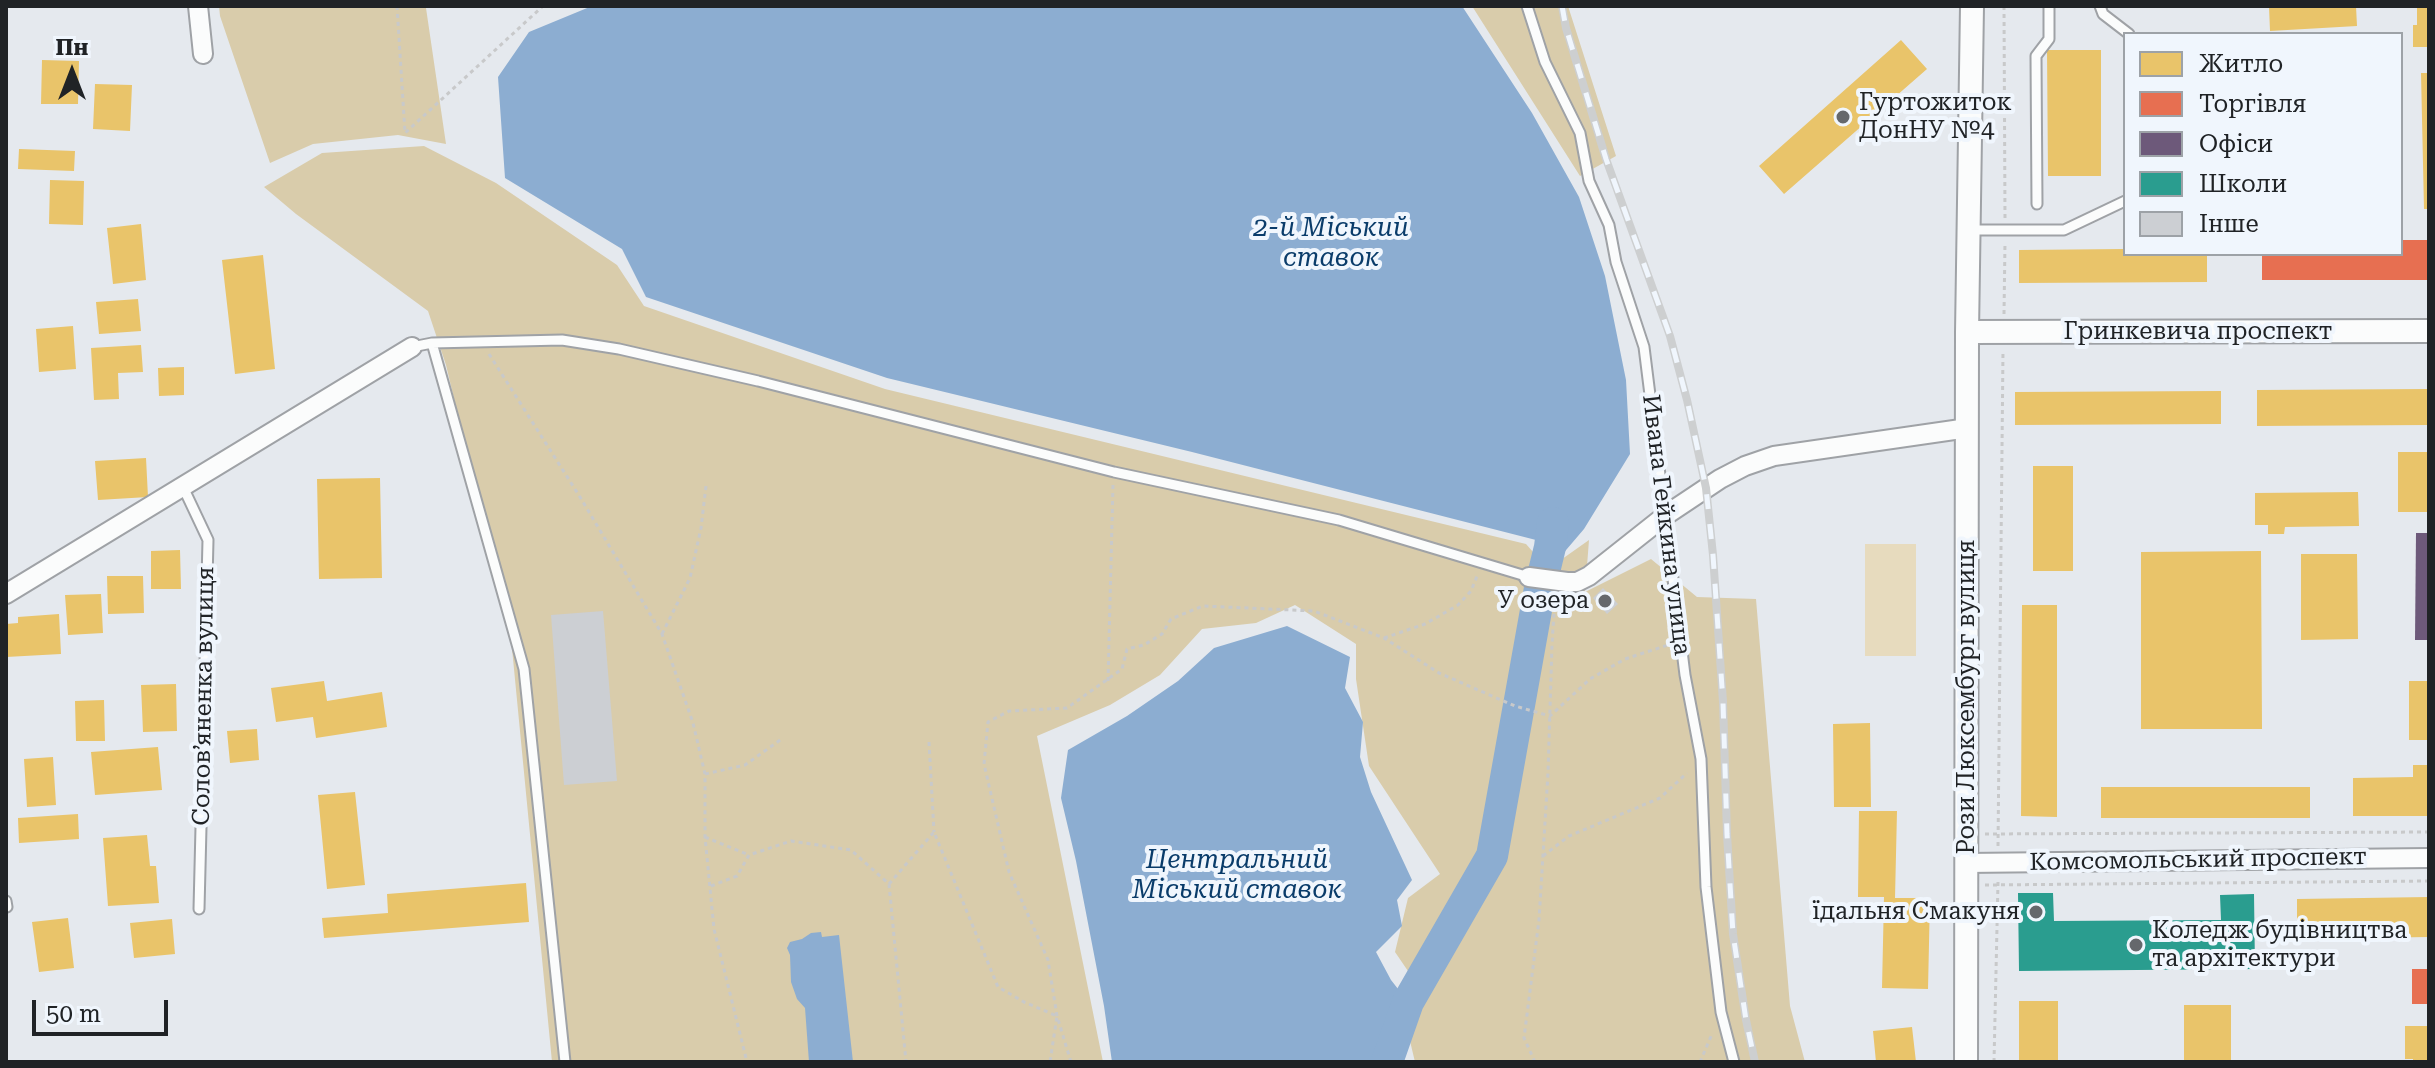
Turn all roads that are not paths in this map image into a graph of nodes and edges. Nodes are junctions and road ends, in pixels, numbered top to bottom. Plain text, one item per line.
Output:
1 (198, 6) edge
2 (1527, 6) edge
3 (1972, 6) edge
4 (2049, 6) edge
5 (2100, 6) edge
6 (2126, 32) edge
7 (203, 54) dead end
8 (2123, 202) edge
9 (2037, 204) dead end
10 (1969, 230) junction
11 (2429, 331) edge
12 (1967, 332) junction
13 (432, 343) junction
14 (412, 347) joint
15 (1968, 428) junction
16 (183, 487) junction
17 (1666, 515) junction
18 (1529, 577) joint
19 (6, 594) edge
20 (2429, 858) edge
21 (1966, 874) junction
22 (199, 909) dead end
23 (565, 1062) edge
24 (1734, 1062) edge
25 (1966, 1062) edge

1 - 7 street
2 - 17 lane, Ивана Гейкина улица
3 - 10 street, Рози Люксембург вулиця
4 - 9 lane
5 - 6 lane
8 - 10 lane
10 - 12 street, Рози Люксембург вулиця
11 - 12 street, Гринкевича проспект
12 - 15 street, Рози Люксембург вулиця
13 - 14 lane
13 - 18 lane
13 - 23 lane
14 - 16 street
15 - 17 street
15 - 21 street, Рози Люксембург вулиця
16 - 19 street
16 - 22 lane, Солов’яненка вулиця
17 - 18 street
17 - 24 lane, Ивана Гейкина улица
20 - 21 street, Комсомольський проспект
21 - 25 street, Рози Люксембург вулиця

